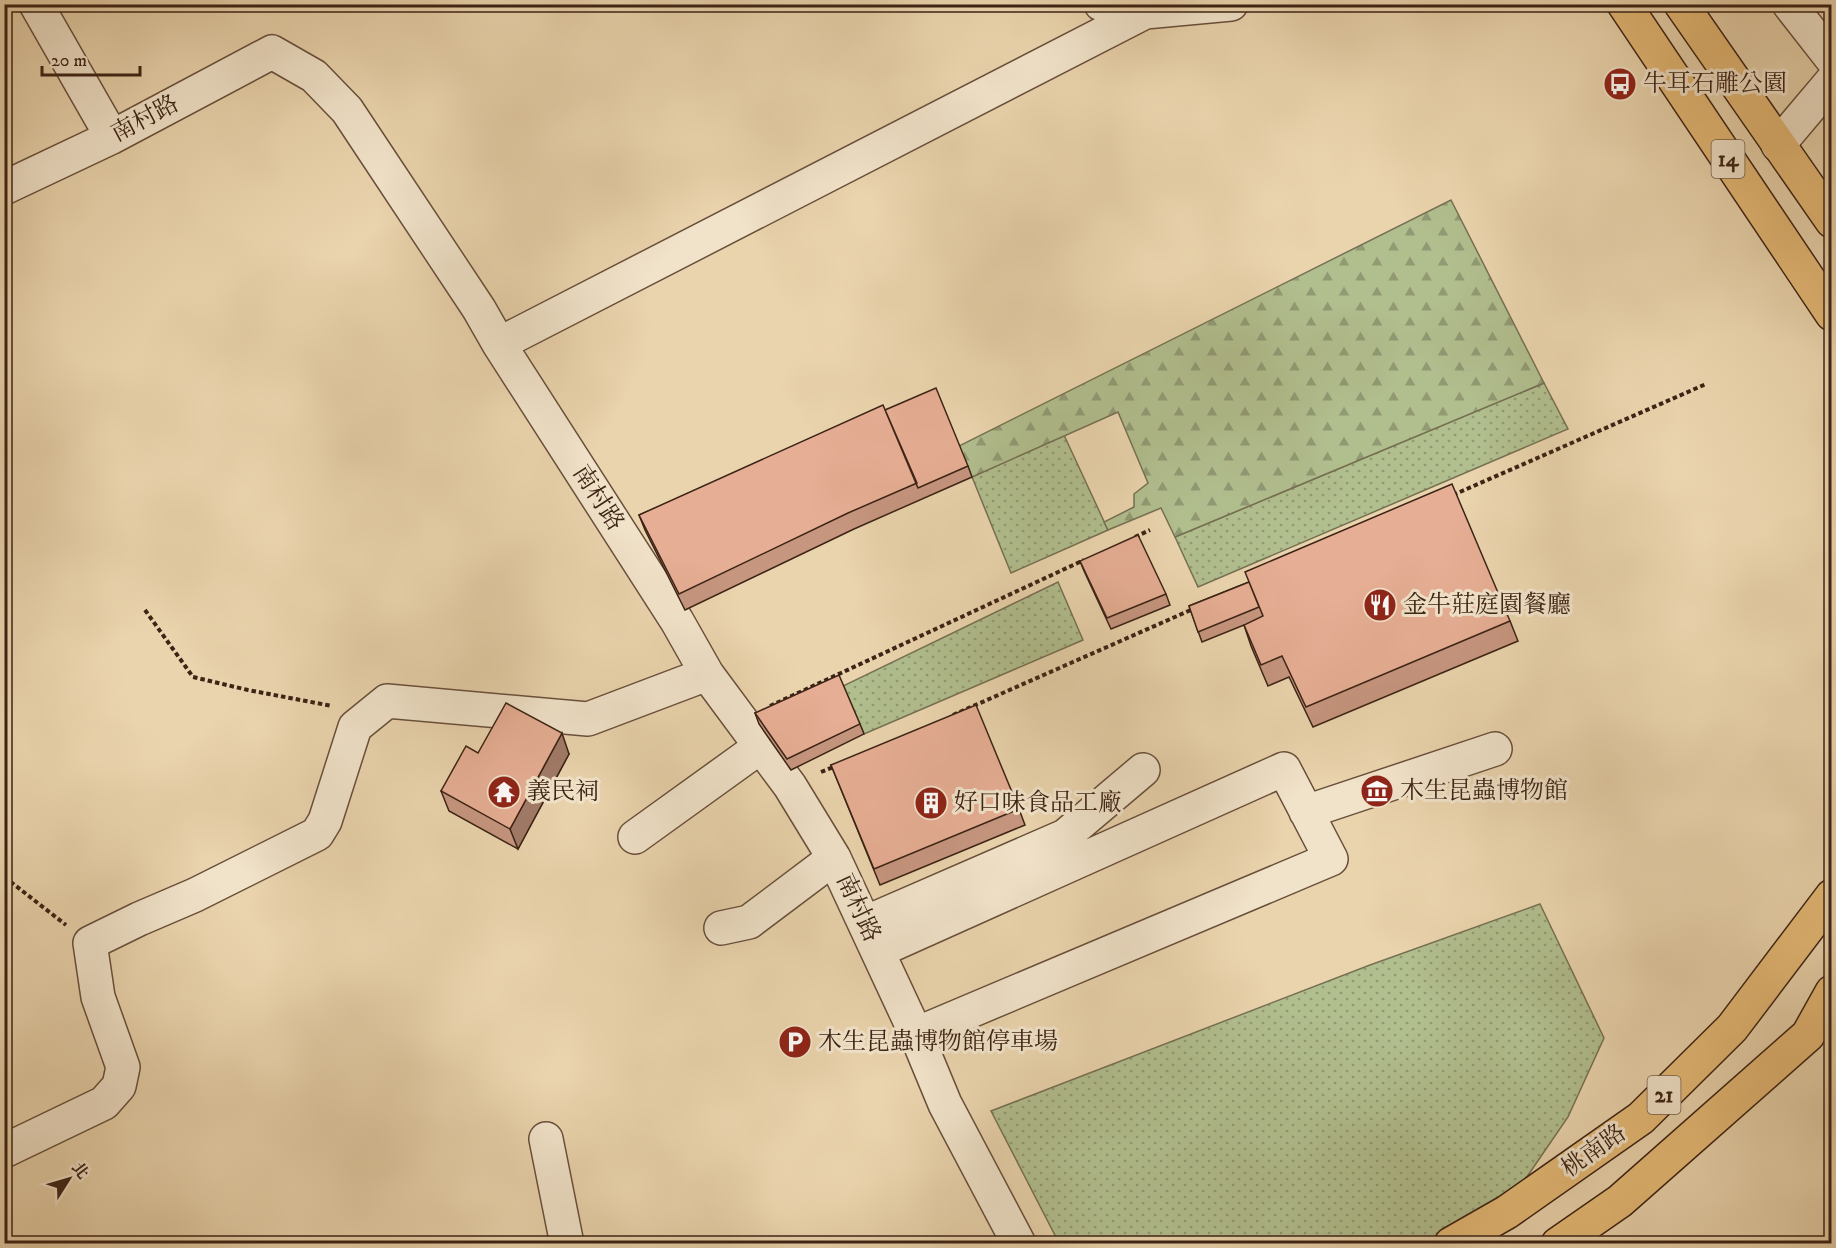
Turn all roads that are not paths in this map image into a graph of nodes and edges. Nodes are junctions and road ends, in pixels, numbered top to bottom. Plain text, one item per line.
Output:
1 (36, 4) edge
2 (1101, 4) edge
3 (1231, 4) edge
4 (1624, 4) edge
5 (1681, 4) edge
6 (1789, 4) edge
7 (1146, 12) junction
8 (1832, 59) edge
9 (1832, 81) edge
10 (112, 137) junction
11 (1778, 144) junction
12 (4, 188) edge
13 (1832, 221) edge
14 (1832, 314) edge
15 (499, 344) junction
16 (707, 674) junction
17 (760, 747) junction
18 (1495, 749) dead end
19 (1143, 770) dead end
20 (1306, 812) junction
21 (635, 837) dead end
22 (834, 858) junction
23 (1832, 896) edge
24 (721, 928) dead end
25 (872, 937) junction
26 (1832, 992) edge
27 (902, 1020) junction
28 (546, 1139) dead end
29 (4, 1151) edge
30 (567, 1244) edge
31 (1019, 1244) edge
32 (1451, 1244) edge
33 (1558, 1244) edge

1 - 10 street
2 - 7 street
3 - 7 street
4 - 14 main road, 14
5 - 11 main road, 14
6 - 8 street
7 - 15 street
9 - 11 street
10 - 12 street, 南村路
10 - 15 street, 南村路
11 - 13 main road, 14
15 - 16 street, 南村路
16 - 17 street, 南村路
16 - 29 street
17 - 21 street
17 - 22 street, 南村路
18 - 20 street
19 - 25 street
20 - 25 street
20 - 27 street
22 - 24 street
22 - 25 street, 南村路
23 - 32 main road, 桃南路 / 21
25 - 27 street, 南村路
26 - 33 main road, 桃南路 / 21
27 - 31 street, 南村路
28 - 30 street

